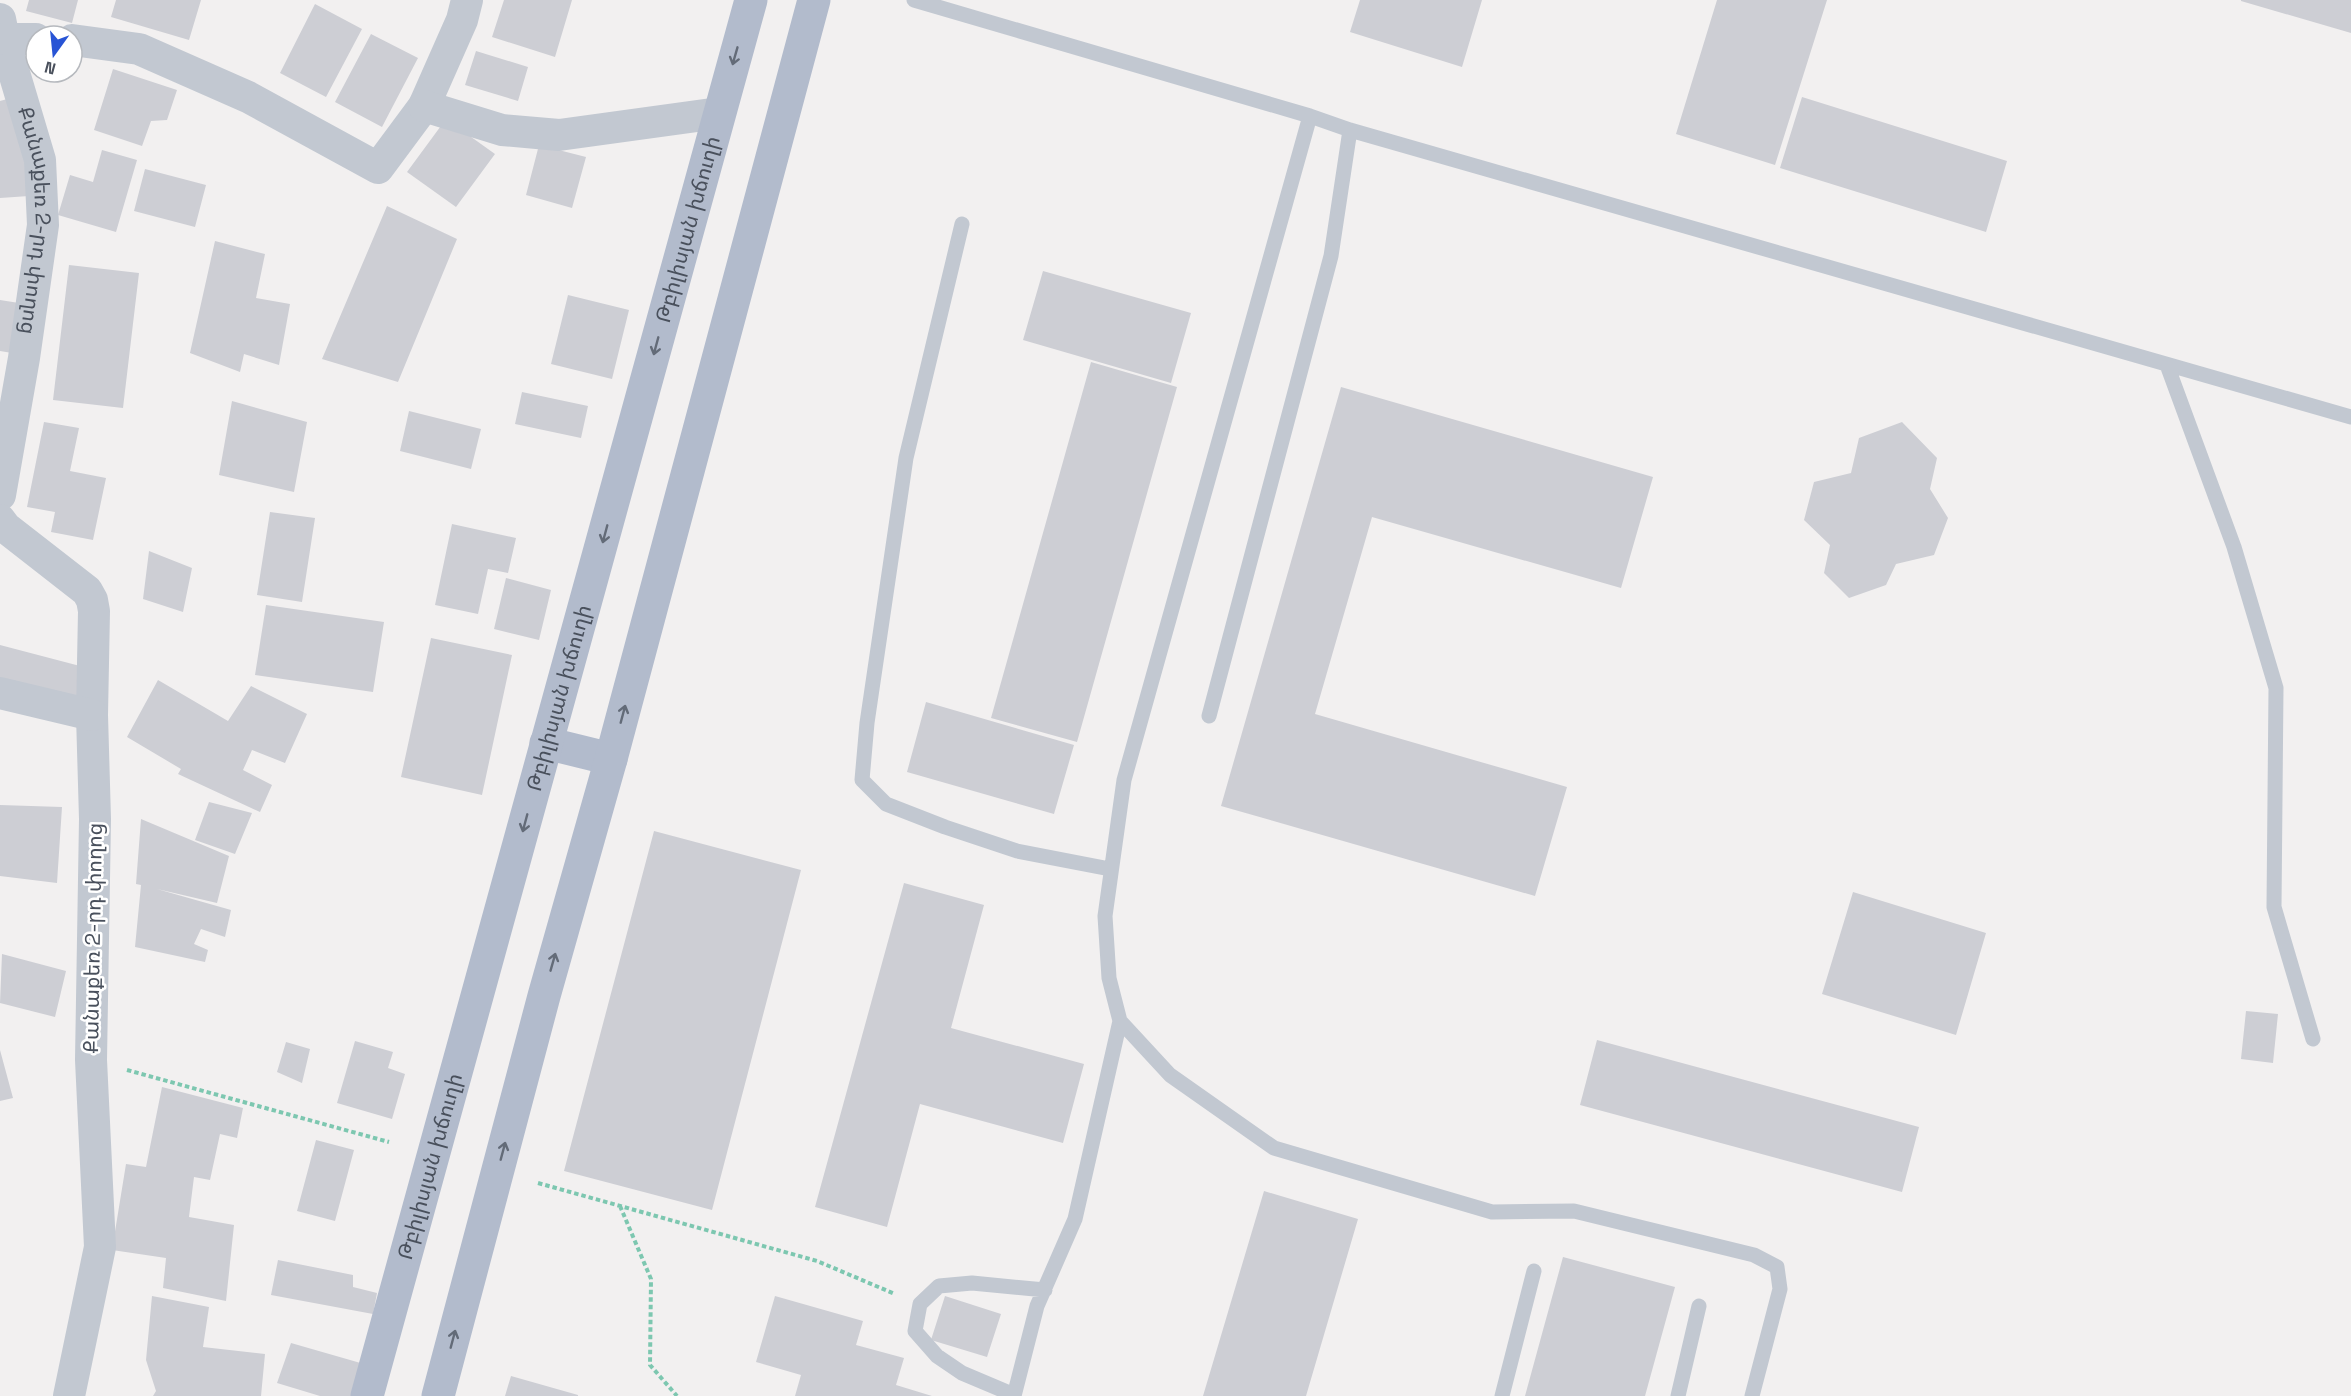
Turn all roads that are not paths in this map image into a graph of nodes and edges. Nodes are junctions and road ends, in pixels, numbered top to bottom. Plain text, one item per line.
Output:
1 (467, 0) edge
2 (751, 0) edge
3 (814, 0) edge
4 (914, 0) edge
5 (1, 34) edge
6 (24, 37) edge
7 (84, 42) edge
8 (424, 106) junction
9 (719, 113) junction
10 (1310, 116) junction
11 (1350, 130) junction
12 (962, 224) dead end
13 (2167, 365) junction
14 (2351, 417) edge
15 (1, 481) edge
16 (0, 520) edge
17 (0, 693) edge
18 (92, 715) junction
19 (1209, 716) dead end
20 (546, 743) junction
21 (611, 759) junction
22 (1110, 869) junction
23 (1120, 1022) junction
24 (2313, 1039) dead end
25 (1534, 1271) dead end
26 (1045, 1290) junction
27 (1699, 1306) dead end
28 (1014, 1395) edge
29 (69, 1396) edge
30 (367, 1396) edge
31 (438, 1396) edge
32 (1502, 1396) edge
33 (1678, 1396) edge
34 (1752, 1396) edge

1 - 8 street
2 -> 9 main road, Թբիլիսյան խճուղի
21 -> 3 main road
4 - 10 lane
5 - 6 street
5 - 15 street, Քանաքեռ 2-րդ փողոց
7 - 8 street
8 - 9 street
9 -> 20 main road, Թբիլիսյան խճուղի
10 - 11 lane
10 - 22 lane
11 - 13 lane
11 - 19 lane
12 - 22 lane
13 - 14 lane
13 - 24 lane
16 - 18 street, Քանաքեռ 2-րդ փողոց
17 - 18 street
18 - 29 street, Քանաքեռ 2-րդ փողոց
20 - 21 main road
20 -> 30 main road, Թբիլիսյան խճուղի
31 -> 21 main road
22 - 23 lane
23 - 26 lane
23 - 34 lane
25 - 32 lane
26 - 28 lane
26 - 28 lane
27 - 33 lane

